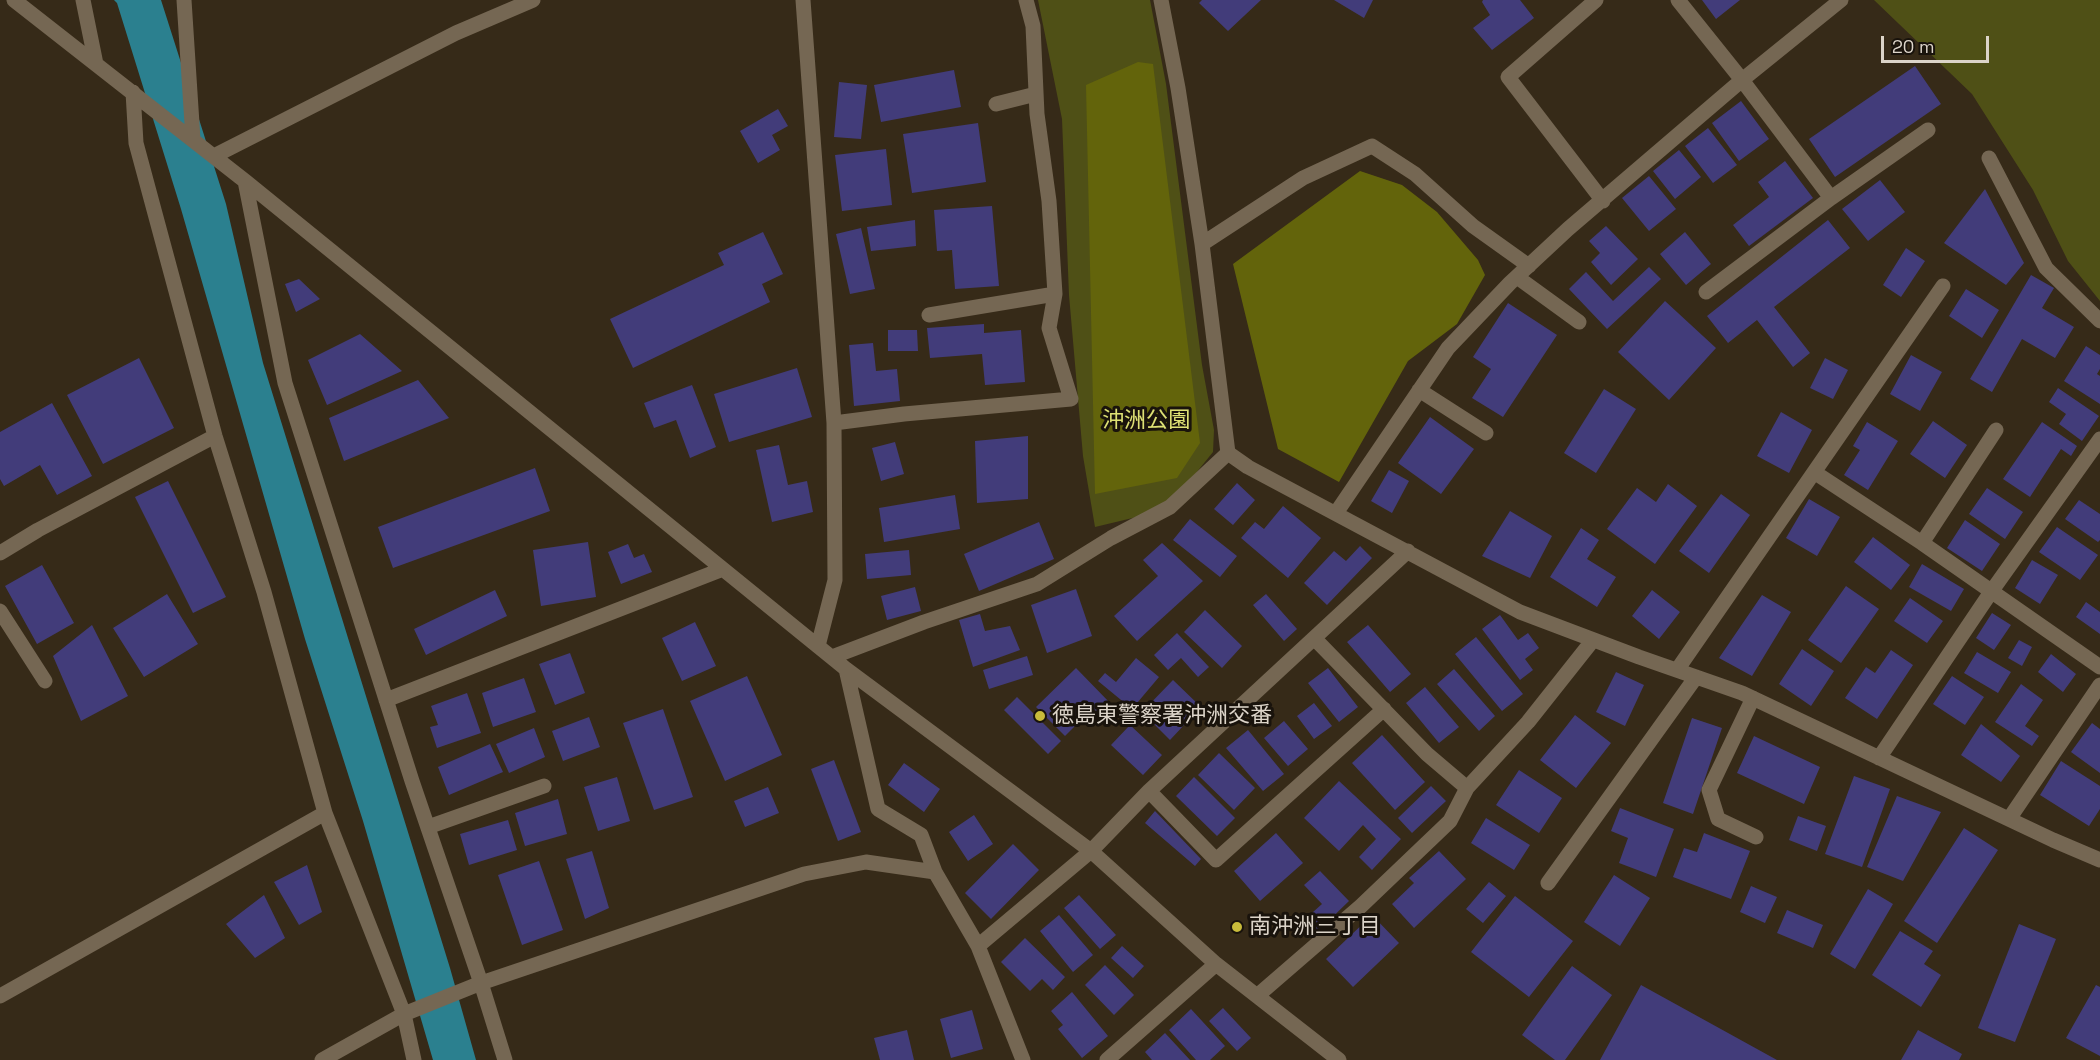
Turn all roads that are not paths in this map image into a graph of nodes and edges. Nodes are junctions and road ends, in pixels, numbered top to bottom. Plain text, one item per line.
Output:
1 (14, 0) edge
2 (83, 0) edge
3 (184, 0) edge
4 (533, 0) edge
5 (803, 0) edge
6 (1026, 0) edge
7 (1161, 0) edge
8 (1596, 0) edge
9 (1678, 0) edge
10 (1841, 0) edge
11 (96, 64) junction
12 (1742, 80) junction
13 (133, 92) junction
14 (1036, 94) junction
15 (996, 104) dead end
16 (1928, 130) dead end
17 (194, 139) junction
18 (214, 156) junction
19 (1989, 158) dead end
20 (245, 181) junction
21 (1832, 198) junction
22 (1603, 201) junction
23 (1202, 244) junction
24 (1529, 266) junction
25 (1517, 277) junction
26 (1943, 286) dead end
27 (1706, 292) dead end
28 (1055, 294) junction
29 (929, 315) dead end
30 (2100, 321) edge
31 (1579, 322) dead end
32 (1419, 390) junction
33 (834, 423) junction
34 (1996, 430) dead end
35 (1486, 433) dead end
36 (215, 436) junction
37 (2100, 440) edge
38 (1228, 453) junction
39 (1814, 472) junction
40 (1336, 513) junction
41 (1922, 543) junction
42 (1408, 551) junction
43 (0, 553) edge
44 (723, 569) junction
45 (1991, 592) junction
46 (0, 611) edge
47 (1314, 638) junction
48 (1593, 640) junction
49 (818, 646) junction
50 (832, 657) junction
51 (2100, 667) edge
52 (846, 669) junction
53 (1677, 670) junction
54 (1696, 677) junction
55 (45, 681) dead end
56 (2100, 686) edge
57 (1753, 698) junction
58 (386, 700) junction
59 (1384, 709) junction
60 (1879, 758) junction
61 (544, 786) dead end
62 (1467, 788) junction
63 (1149, 791) junction
64 (325, 813) junction
65 (2009, 819) junction
66 (428, 827) junction
67 (1756, 837) dead end
68 (1090, 851) junction
69 (2100, 860) edge
70 (935, 872) junction
71 (1548, 883) dead end
72 (978, 946) junction
73 (1216, 964) junction
74 (482, 983) junction
75 (0, 996) edge
76 (1257, 996) junction
77 (404, 1014) junction
78 (1018, 1059) edge
79 (322, 1060) edge
80 (414, 1060) edge
81 (505, 1060) edge
82 (1107, 1060) edge
83 (1339, 1060) edge

1 - 11 street
2 - 11 street
3 - 17 street
4 - 18 street
5 - 33 street
6 - 14 street
7 - 23 street
8 - 22 street
9 - 12 street
10 - 12 street
11 - 13 street
12 - 21 street
12 - 22 street
13 - 17 street
13 - 36 street
14 - 15 street
14 - 28 street
16 - 21 street
17 - 18 street
18 - 20 street
19 - 30 street
20 - 44 street
20 - 58 street
21 - 27 street
22 - 24 street
23 - 24 street
23 - 38 street
24 - 25 street
25 - 31 street
25 - 32 street
26 - 39 street
28 - 29 street
28 - 33 street
32 - 35 street
32 - 40 street
33 - 49 street
34 - 41 street
36 - 43 street
36 - 64 street
37 - 45 street
38 - 40 street
38 - 50 street
39 - 41 street
39 - 53 street
40 - 42 street
41 - 45 street
42 - 47 street
42 - 48 street
44 - 49 street
44 - 58 street
45 - 51 street
45 - 60 street
46 - 55 street
47 - 59 street
47 - 63 street
48 - 53 street
48 - 62 street
49 - 50 street
50 - 52 street
52 - 68 street
52 - 70 street
53 - 54 street
54 - 57 street
54 - 71 street
56 - 65 street
57 - 60 street
57 - 67 street
58 - 66 street
59 - 62 street
59 - 63 street
60 - 65 street
61 - 66 street
62 - 76 street
63 - 68 street
64 - 75 street
64 - 77 street
65 - 69 street
66 - 74 street
68 - 72 street
68 - 73 street
70 - 72 street
70 - 74 street
72 - 78 street
73 - 76 street
73 - 82 street
74 - 77 street
74 - 81 street
76 - 83 street
77 - 79 street
77 - 80 street

